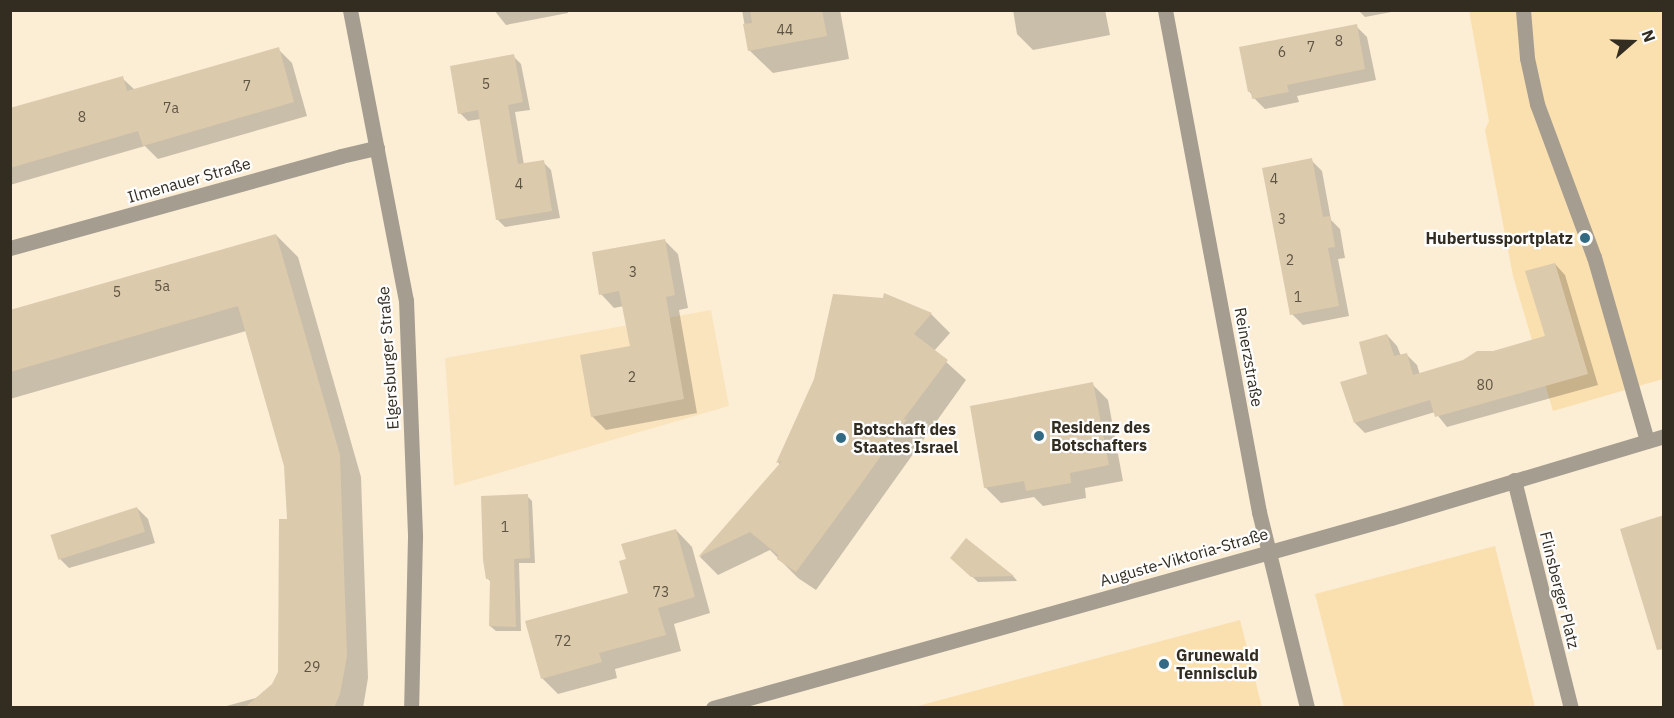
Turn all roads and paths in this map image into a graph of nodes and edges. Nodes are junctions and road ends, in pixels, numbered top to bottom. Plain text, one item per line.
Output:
1 (350, 10) edge
2 (1165, 10) edge
3 (1523, 10) edge
4 (377, 148) junction
5 (10, 248) edge
6 (1664, 436) edge
7 (1647, 441) junction
8 (1514, 480) junction
9 (1268, 552) junction
10 (411, 708) edge
11 (713, 708) edge
12 (1307, 708) edge
13 (1571, 708) edge

1 - 4 street, Elgersburger Straße
2 - 9 street, Reinerzstraße
3 - 7 street
4 - 5 street, Ilmenauer Straße
4 - 10 street, Elgersburger Straße
6 - 7 street, Auguste-Viktoria-Straße
7 - 8 street, Auguste-Viktoria-Straße
8 - 9 street, Auguste-Viktoria-Straße
8 - 13 street, Flinsberger Platz
9 - 11 street, Auguste-Viktoria-Straße
9 - 12 street, Reinerzstraße

